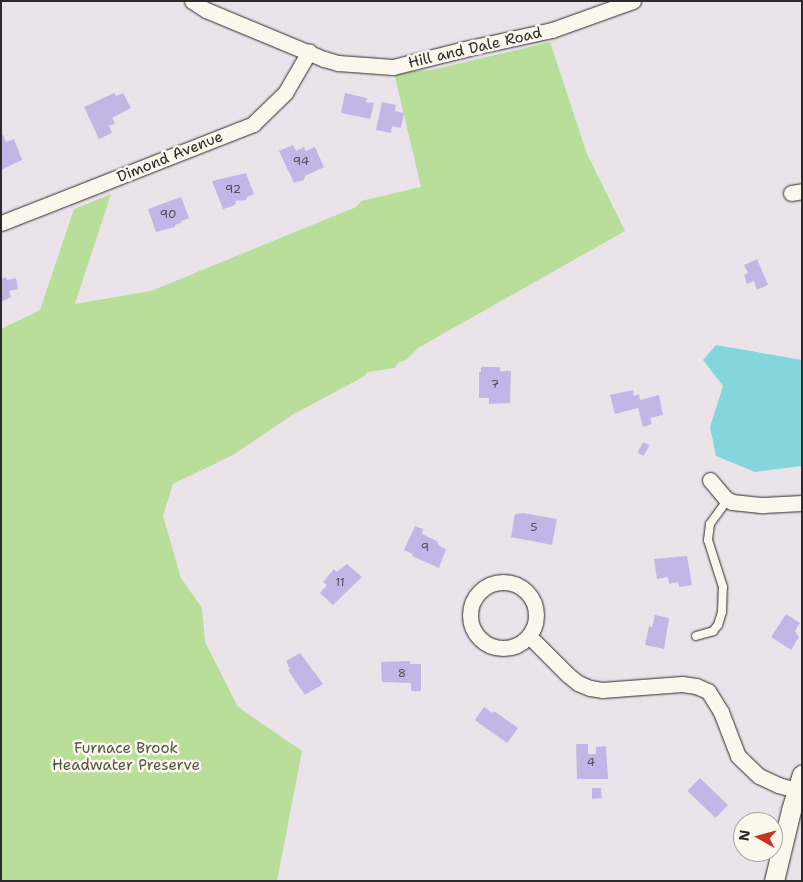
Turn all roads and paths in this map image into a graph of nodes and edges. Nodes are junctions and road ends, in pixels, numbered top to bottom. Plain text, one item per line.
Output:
1 (192, 1) edge
2 (633, 1) edge
3 (312, 53) junction
4 (1, 224) edge
5 (710, 480) dead end
6 (728, 499) junction
7 (802, 503) edge
8 (529, 636) junction
9 (696, 636) dead end
10 (799, 783) edge
11 (774, 881) edge

1 - 3 street, Hill and Dale Road
2 - 3 street, Hill and Dale Road
3 - 4 street, Dimond Avenue
5 - 6 street
6 - 7 street
6 - 9 lane
8 - 8 street
8 - 10 street
10 - 11 street

